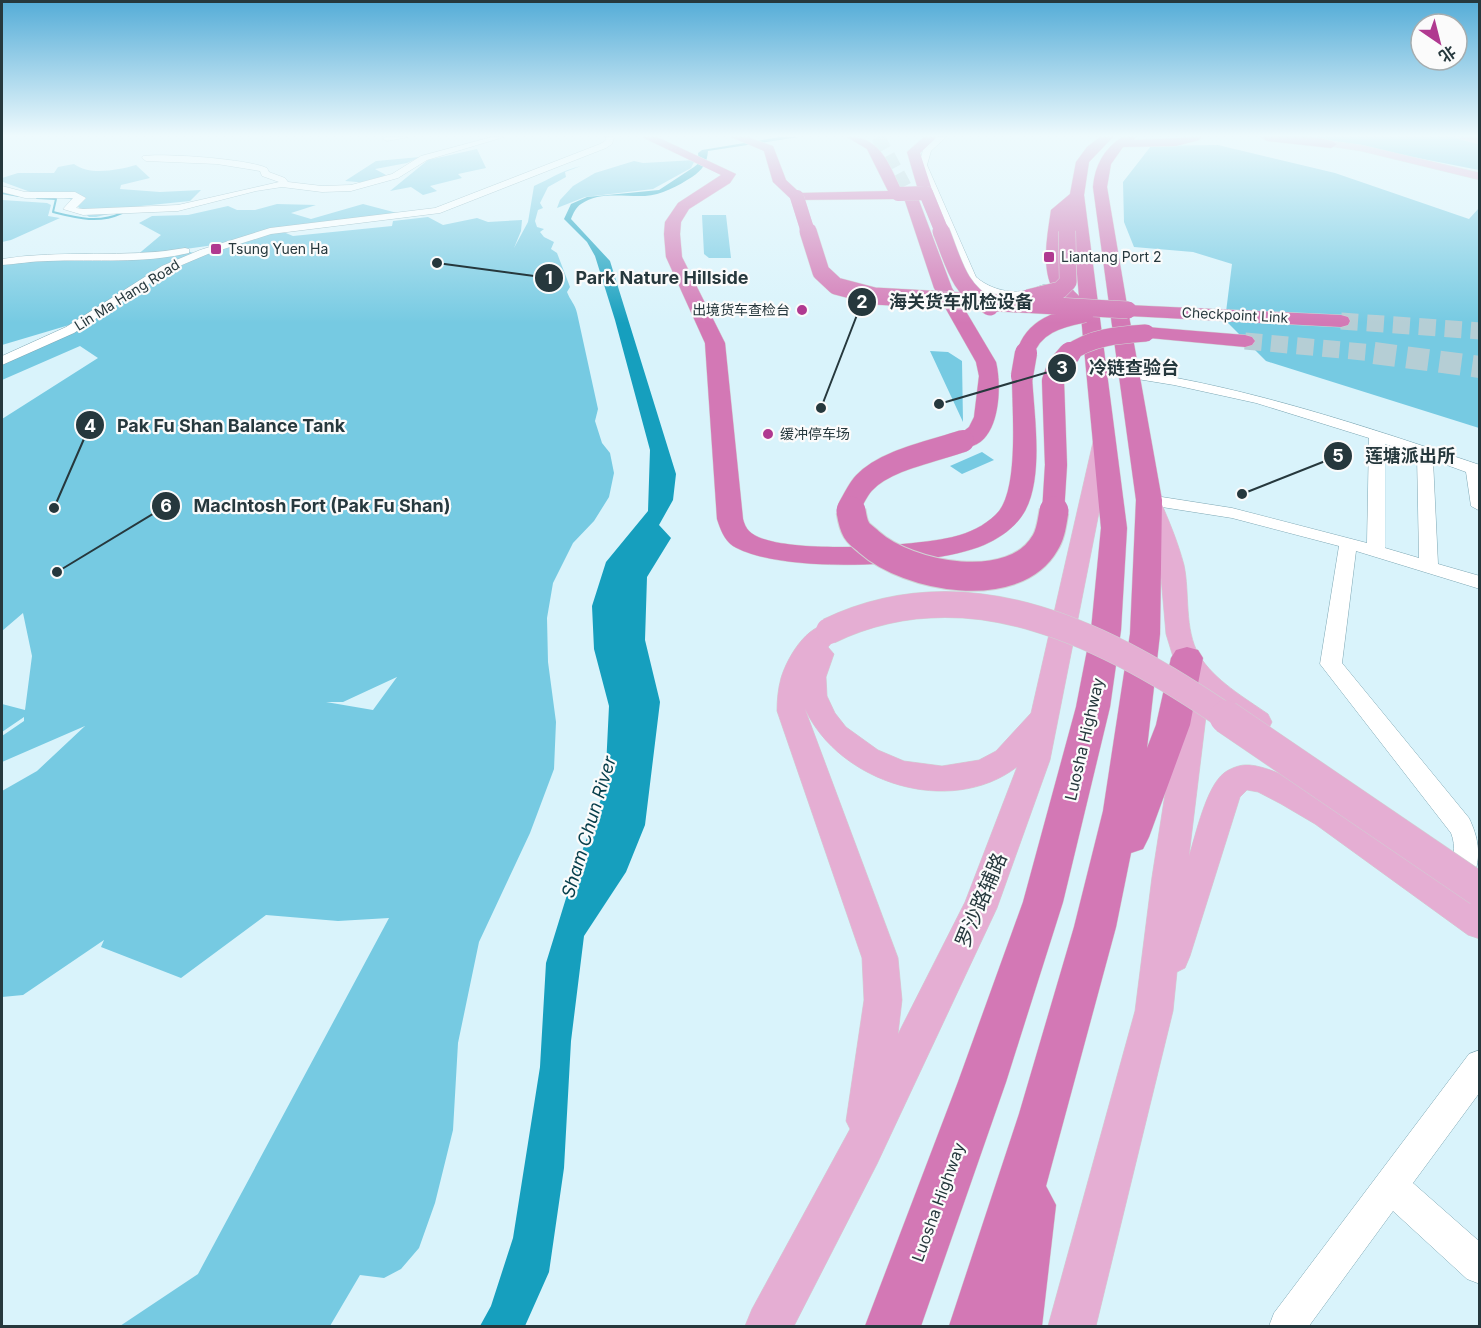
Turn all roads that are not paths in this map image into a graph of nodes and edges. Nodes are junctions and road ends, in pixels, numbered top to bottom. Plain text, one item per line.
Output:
1 (80, 199) edge
2 (214, 199) edge
3 (465, 199) edge
4 (695, 199) edge
5 (798, 199) edge
6 (913, 199) tunnel mouth
7 (914, 199) tunnel mouth
8 (937, 199) edge
9 (1071, 199) edge
10 (1102, 199) edge
11 (1070, 203) junction
12 (204, 252) junction
13 (2, 262) edge
14 (1055, 278) junction
15 (961, 301) junction
16 (1128, 310) junction
17 (1090, 317) junction
18 (1341, 321) tunnel mouth
19 (1146, 333) junction
20 (1245, 341) tunnel mouth
21 (2, 361) edge
22 (1130, 374) junction
23 (1377, 436) junction
24 (1103, 442) junction
25 (1425, 453) junction
26 (1149, 500) junction
27 (1479, 506) edge
28 (1348, 544) junction
29 (1376, 552) junction
30 (1429, 568) junction
31 (1479, 583) edge
32 (833, 634) junction
33 (1187, 658) junction
34 (1042, 720) junction
35 (1330, 772) junction
36 (1302, 799) junction
37 (1475, 876) edge
38 (1479, 904) edge
39 (1479, 923) edge
40 (1095, 927) junction
41 (1154, 1011) junction
42 (1479, 1065) edge
43 (1043, 1114) junction
44 (862, 1149) junction
45 (1391, 1186) junction
46 (1479, 1266) edge
47 (769, 1326) edge
48 (893, 1326) edge
49 (977, 1326) edge
50 (1014, 1326) edge
51 (1072, 1326) edge
52 (1287, 1326) edge

1 - 2 street
3 - 12 street, Lin Ma Hang Road
4 - 16 highway, bridge
5 - 15 highway, bridge
6 - 19 highway, bridge
7 - 19 highway, bridge
8 - 14 street
9 - 11 highway, Luosha Highway
10 - 22 highway
11 - 14 highway
11 - 15 highway, bridge
11 - 17 highway, Luosha Highway
12 - 13 street
12 - 21 street, Lin Ma Hang Road
14 - 17 highway
15 - 16 highway, bridge
16 - 18 highway, Checkpoint Link
17 - 24 highway, Luosha Highway
19 - 20 highway, Checkpoint Link
22 - 23 street
22 - 26 highway
23 - 25 street
23 - 29 street
24 - 34 main road, 罗沙路辅路
24 - 48 highway, Luosha Highway
25 - 27 street
25 - 30 street
26 - 28 street
26 - 33 main road
26 - 40 highway
28 - 29 street
28 - 37 street
29 - 30 street
30 - 31 street
32 - 34 main road
32 - 37 main road, bridge
32 - 38 main road
32 - 44 main road
33 - 35 main road
33 - 40 highway
33 - 41 main road
34 - 44 main road, 罗沙路辅路
35 - 36 main road
35 - 37 main road
36 - 39 main road
36 - 41 main road
40 - 43 highway
41 - 51 main road
42 - 45 street
43 - 49 highway
43 - 50 highway
44 - 47 main road, 罗沙路辅路
45 - 46 street
45 - 52 street

